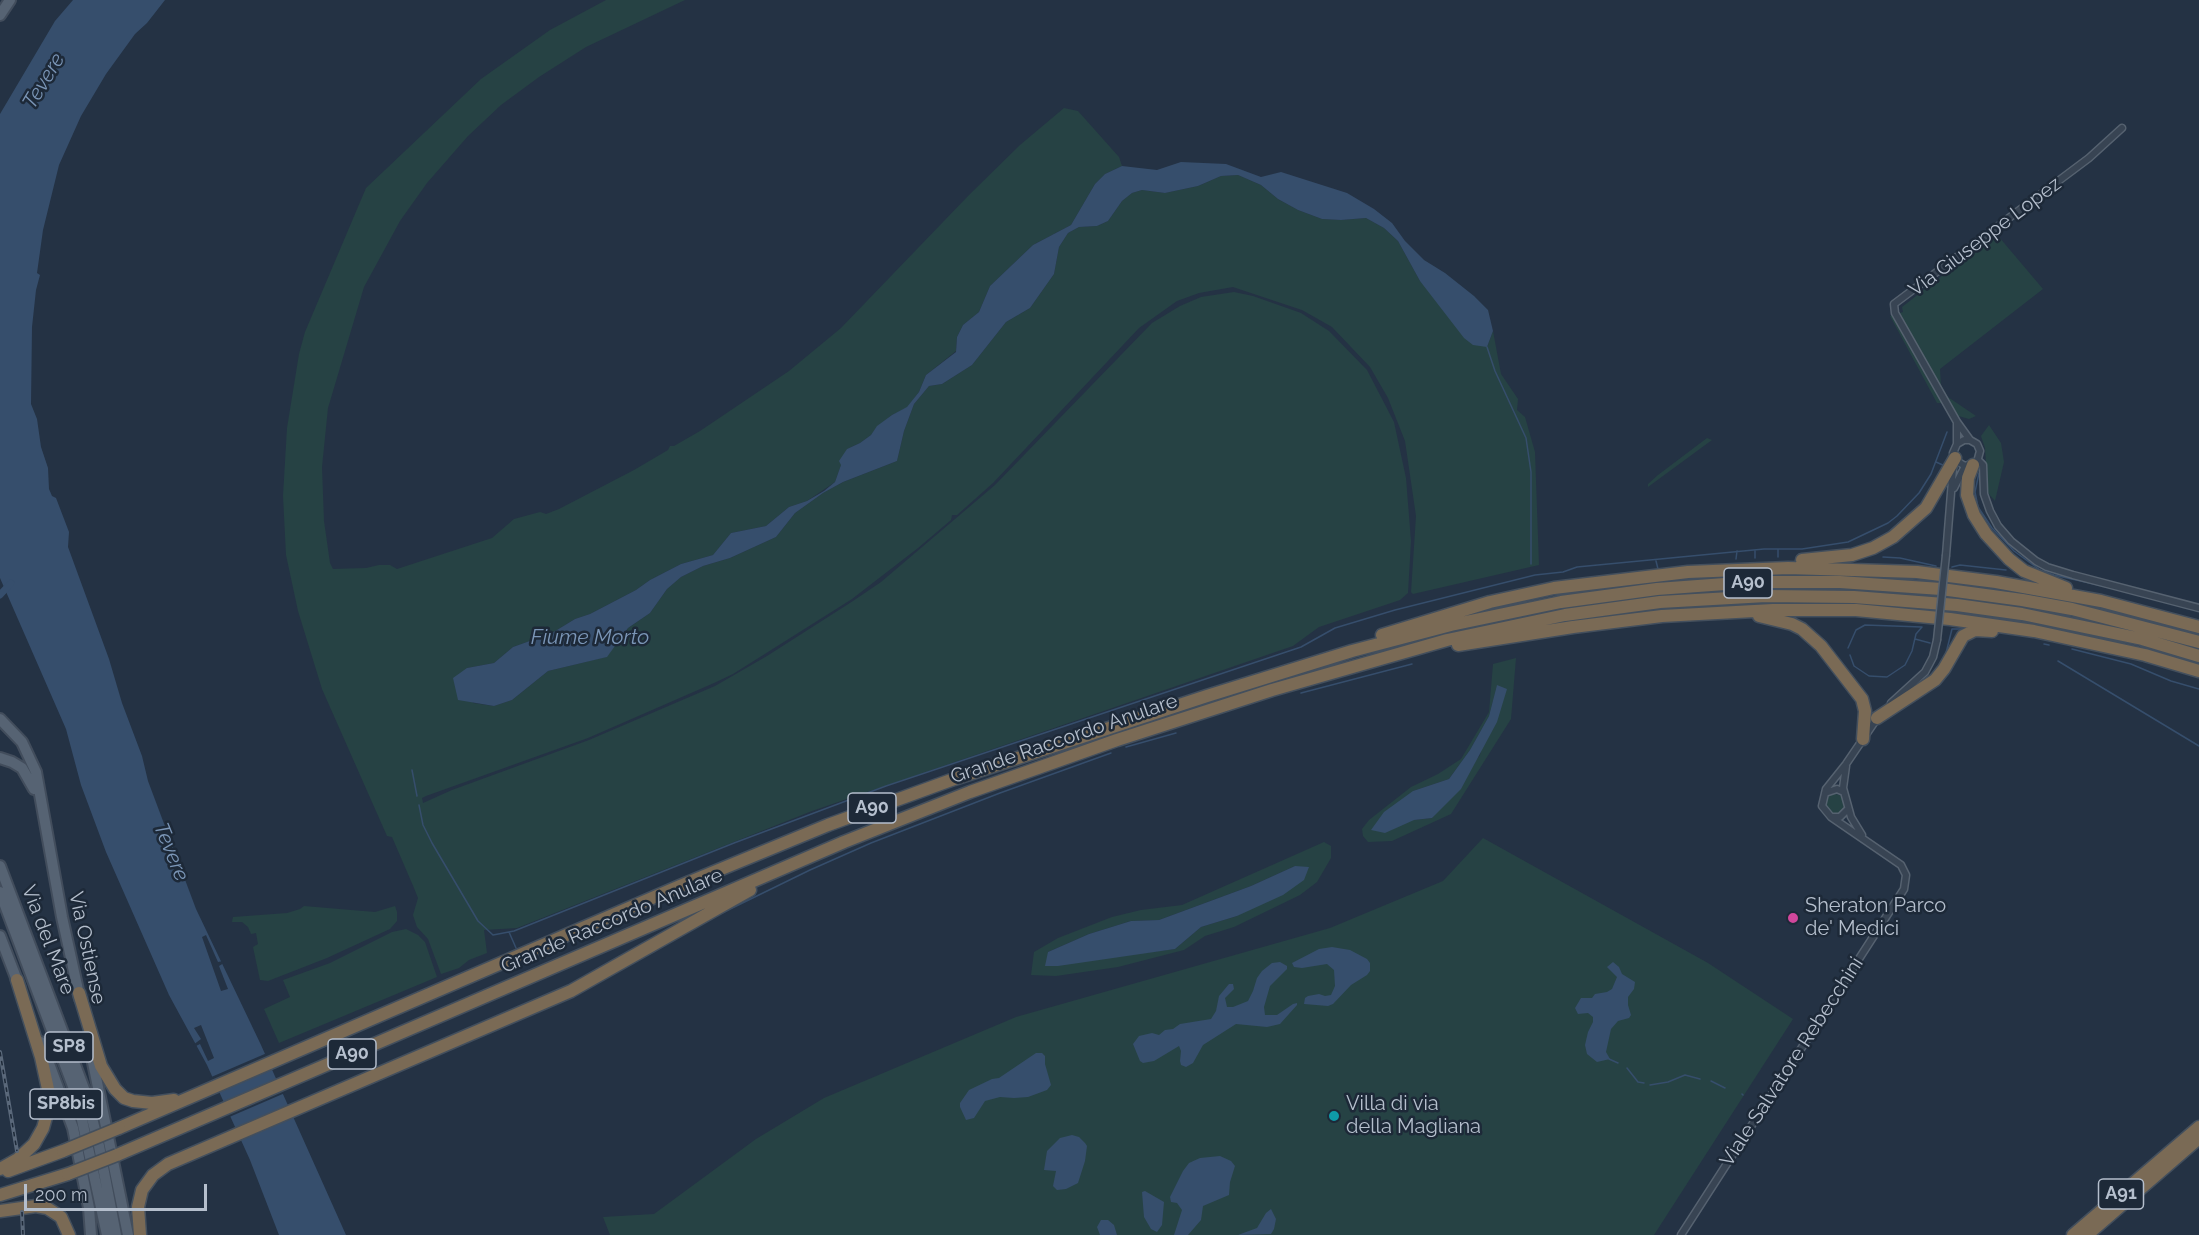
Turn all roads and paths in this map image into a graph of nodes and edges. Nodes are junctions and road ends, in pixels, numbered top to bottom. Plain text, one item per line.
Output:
1 (10, 0) edge
2 (0, 15) edge
3 (2122, 128) dead end
4 (1957, 422) junction
5 (1970, 440) junction
6 (1957, 444) junction
7 (1954, 458) junction
8 (1972, 464) junction
9 (1952, 494) junction
10 (1722, 570) junction
11 (2101, 601) junction
12 (2199, 608) edge
13 (1704, 613) junction
14 (2199, 627) edge
15 (2067, 637) junction
16 (2199, 642) edge
17 (1397, 653) junction
18 (2199, 656) edge
19 (1300, 666) junction
20 (2199, 673) edge
21 (1877, 718) junction
22 (0, 719) edge
23 (1863, 739) junction
24 (0, 758) edge
25 (1846, 764) junction
26 (1844, 792) junction
27 (1825, 793) junction
28 (41, 809) junction
29 (1848, 809) junction
30 (1831, 817) junction
31 (1864, 838) junction
32 (798, 862) junction
33 (0, 866) edge
34 (0, 892) edge
35 (0, 936) edge
36 (16, 980) junction
37 (79, 993) junction
38 (204, 1092) junction
39 (2199, 1127) edge
40 (2199, 1140) edge
41 (0, 1169) edge
42 (0, 1174) edge
43 (0, 1195) edge
44 (0, 1211) edge
45 (69, 1235) edge
46 (91, 1235) edge
47 (107, 1235) edge
48 (116, 1235) edge
49 (128, 1235) edge
50 (140, 1235) edge
51 (1681, 1235) edge
52 (2073, 1235) edge
53 (2087, 1235) edge

1 - 2 main road
3 - 4 street, Via Giuseppe Lopez
4 - 5 street, Via Giuseppe Lopez
4 - 6 street, Via Giuseppe Lopez
5 - 6 street
5 - 8 street
6 - 7 street
7 - 8 street
7 - 9 street
7 - 10 highway
8 - 9 street
8 - 11 highway
8 - 12 street
9 - 21 street, bridge
10 - 11 highway, Grande Raccordo Anulare
10 - 19 highway, Grande Raccordo Anulare
11 - 14 highway, Grande Raccordo Anulare
13 - 15 highway
13 - 17 highway
13 - 23 highway
15 - 20 highway
15 - 21 highway
16 - 19 highway, Grande Raccordo Anulare / A90
17 - 18 highway, Grande Raccordo Anulare / A90
17 - 32 highway, Grande Raccordo Anulare / A90
19 - 38 highway, Grande Raccordo Anulare / A90
21 - 23 street
22 - 28 main road, SP8bis
23 - 25 street
24 - 28 main road
25 - 26 street, Viale Salvatore Rebecchini
25 - 27 street
26 - 27 street
26 - 29 street, Viale Salvatore Rebecchini
27 - 30 street
28 - 37 main road, Via Ostiense / SP8bis
29 - 30 street
29 - 31 street, Viale Salvatore Rebecchini
30 - 31 street, Viale Salvatore Rebecchini
31 - 51 street, Viale Salvatore Rebecchini
32 - 43 highway, Grande Raccordo Anulare / A90, bridge
32 - 50 highway
33 - 48 main road, Via del Mare / SP8
34 - 47 main road, Via del Mare / SP8
35 - 36 main road, SP8bis
36 - 41 highway
36 - 46 main road, SP8bis
37 - 38 highway
37 - 49 main road, Via Ostiense / SP8bis
38 - 42 highway, Grande Raccordo Anulare / A90, bridge
39 - 52 highway, A91
40 - 53 highway, A91
44 - 45 highway

